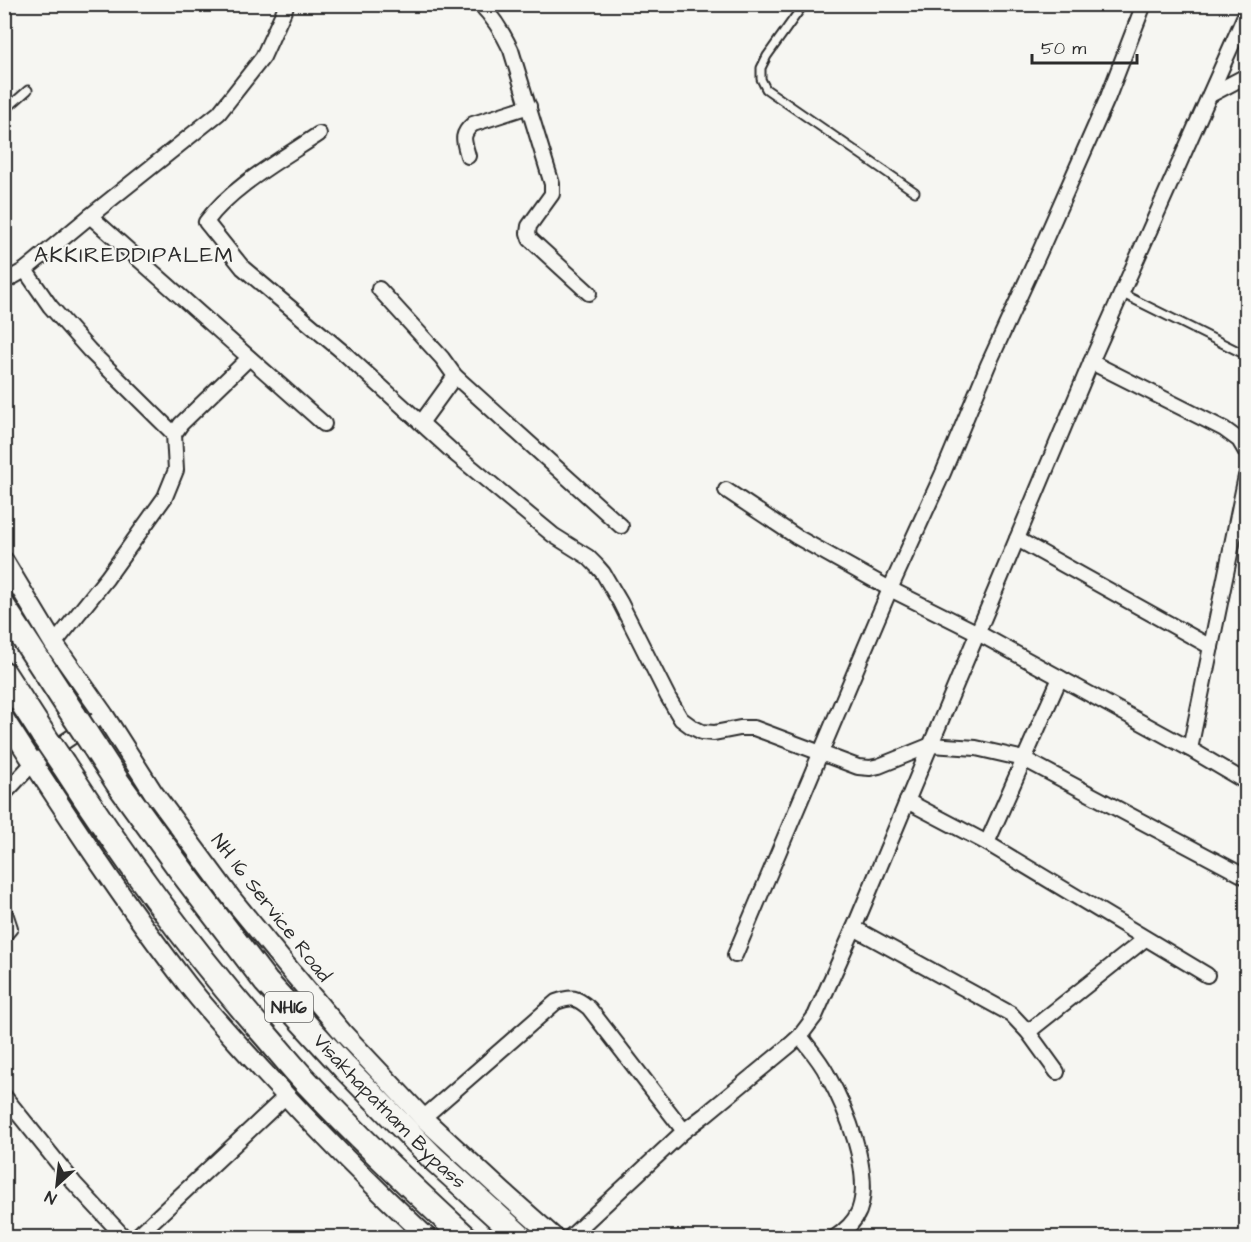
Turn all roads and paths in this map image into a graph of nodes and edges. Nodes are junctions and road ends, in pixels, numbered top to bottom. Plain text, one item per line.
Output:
1 (287, 4) edge
2 (480, 4) edge
3 (804, 4) edge
4 (1144, 4) edge
5 (1246, 13) edge
6 (1246, 76) edge
7 (28, 90) dead end
8 (1210, 95) junction
9 (529, 106) junction
10 (4, 111) edge
11 (319, 134) dead end
12 (468, 156) dead end
13 (915, 192) dead end
14 (90, 216) junction
15 (25, 270) junction
16 (4, 282) edge
17 (379, 289) dead end
18 (590, 293) dead end
19 (1121, 293) junction
20 (1246, 355) edge
21 (249, 358) junction
22 (1091, 362) junction
23 (455, 376) junction
24 (421, 423) junction
25 (324, 424) dead end
26 (174, 434) junction
27 (1246, 452) edge
28 (1246, 476) edge
29 (726, 490) dead end
30 (621, 526) dead end
31 (1017, 539) junction
32 (4, 561) edge
33 (890, 589) junction
34 (4, 608) edge
35 (978, 633) junction
36 (54, 644) junction
37 (1211, 647) junction
38 (4, 674) edge
39 (1060, 678) junction
40 (104, 715) junction
41 (4, 718) edge
42 (931, 745) junction
43 (1190, 749) junction
44 (820, 754) junction
45 (1024, 759) junction
46 (33, 763) junction
47 (1246, 782) edge
48 (4, 794) edge
49 (907, 801) junction
50 (987, 843) junction
51 (1246, 877) edge
52 (4, 910) edge
53 (854, 928) junction
54 (4, 935) edge
55 (1145, 939) junction
56 (735, 955) dead end
57 (1207, 975) dead end
58 (1028, 1032) junction
59 (800, 1036) junction
60 (1057, 1072) dead end
61 (4, 1096) edge
62 (286, 1096) junction
63 (423, 1118) junction
64 (684, 1131) junction
65 (852, 1223) junction
66 (125, 1238) edge
67 (135, 1238) edge
68 (428, 1238) edge
69 (466, 1238) edge
70 (521, 1238) edge
71 (555, 1238) edge
72 (569, 1238) edge
73 (834, 1238) edge
74 (851, 1238) edge

1 - 14 street
2 - 9 street
3 - 13 lane
4 - 33 street
5 - 8 street
6 - 8 street
7 - 10 lane
8 - 19 street
9 - 12 street
9 - 18 street
11 - 24 street
14 - 15 street
14 - 21 street
15 - 16 street
15 - 26 street
17 - 23 street
19 - 20 lane
19 - 22 street
21 - 25 street
21 - 26 street
22 - 27 street
22 - 31 street
23 - 24 street
23 - 30 street
24 - 44 street
26 - 36 street
28 - 37 street
29 - 33 street
31 - 35 street
31 - 37 street
32 - 36 street, NH 16 Service Road
33 - 35 street
33 - 44 street
34 - 70 highway, Visakhapatnam Bypass / NH16, bridge
35 - 39 street
35 - 42 street
36 - 40 street, NH 16 Service Road
37 - 43 street
38 - 69 highway, Visakhapatnam Bypass / NH16, bridge
39 - 43 street
39 - 45 street
40 - 46 street
40 - 63 street, NH 16 Service Road
41 - 46 street
42 - 44 street
42 - 45 street
42 - 49 street
43 - 47 street
44 - 56 street
45 - 50 street
45 - 51 street
46 - 48 street
46 - 62 street
49 - 50 street
49 - 53 street
50 - 55 street
52 - 54 street
53 - 58 street
53 - 59 street
55 - 57 street
55 - 58 street
58 - 60 street
59 - 64 street
59 - 65 street
61 - 66 street
62 - 67 street
62 - 68 street
63 - 64 street
63 - 71 street, NH 16 Service Road
64 - 72 street
65 - 73 street
65 - 74 street

